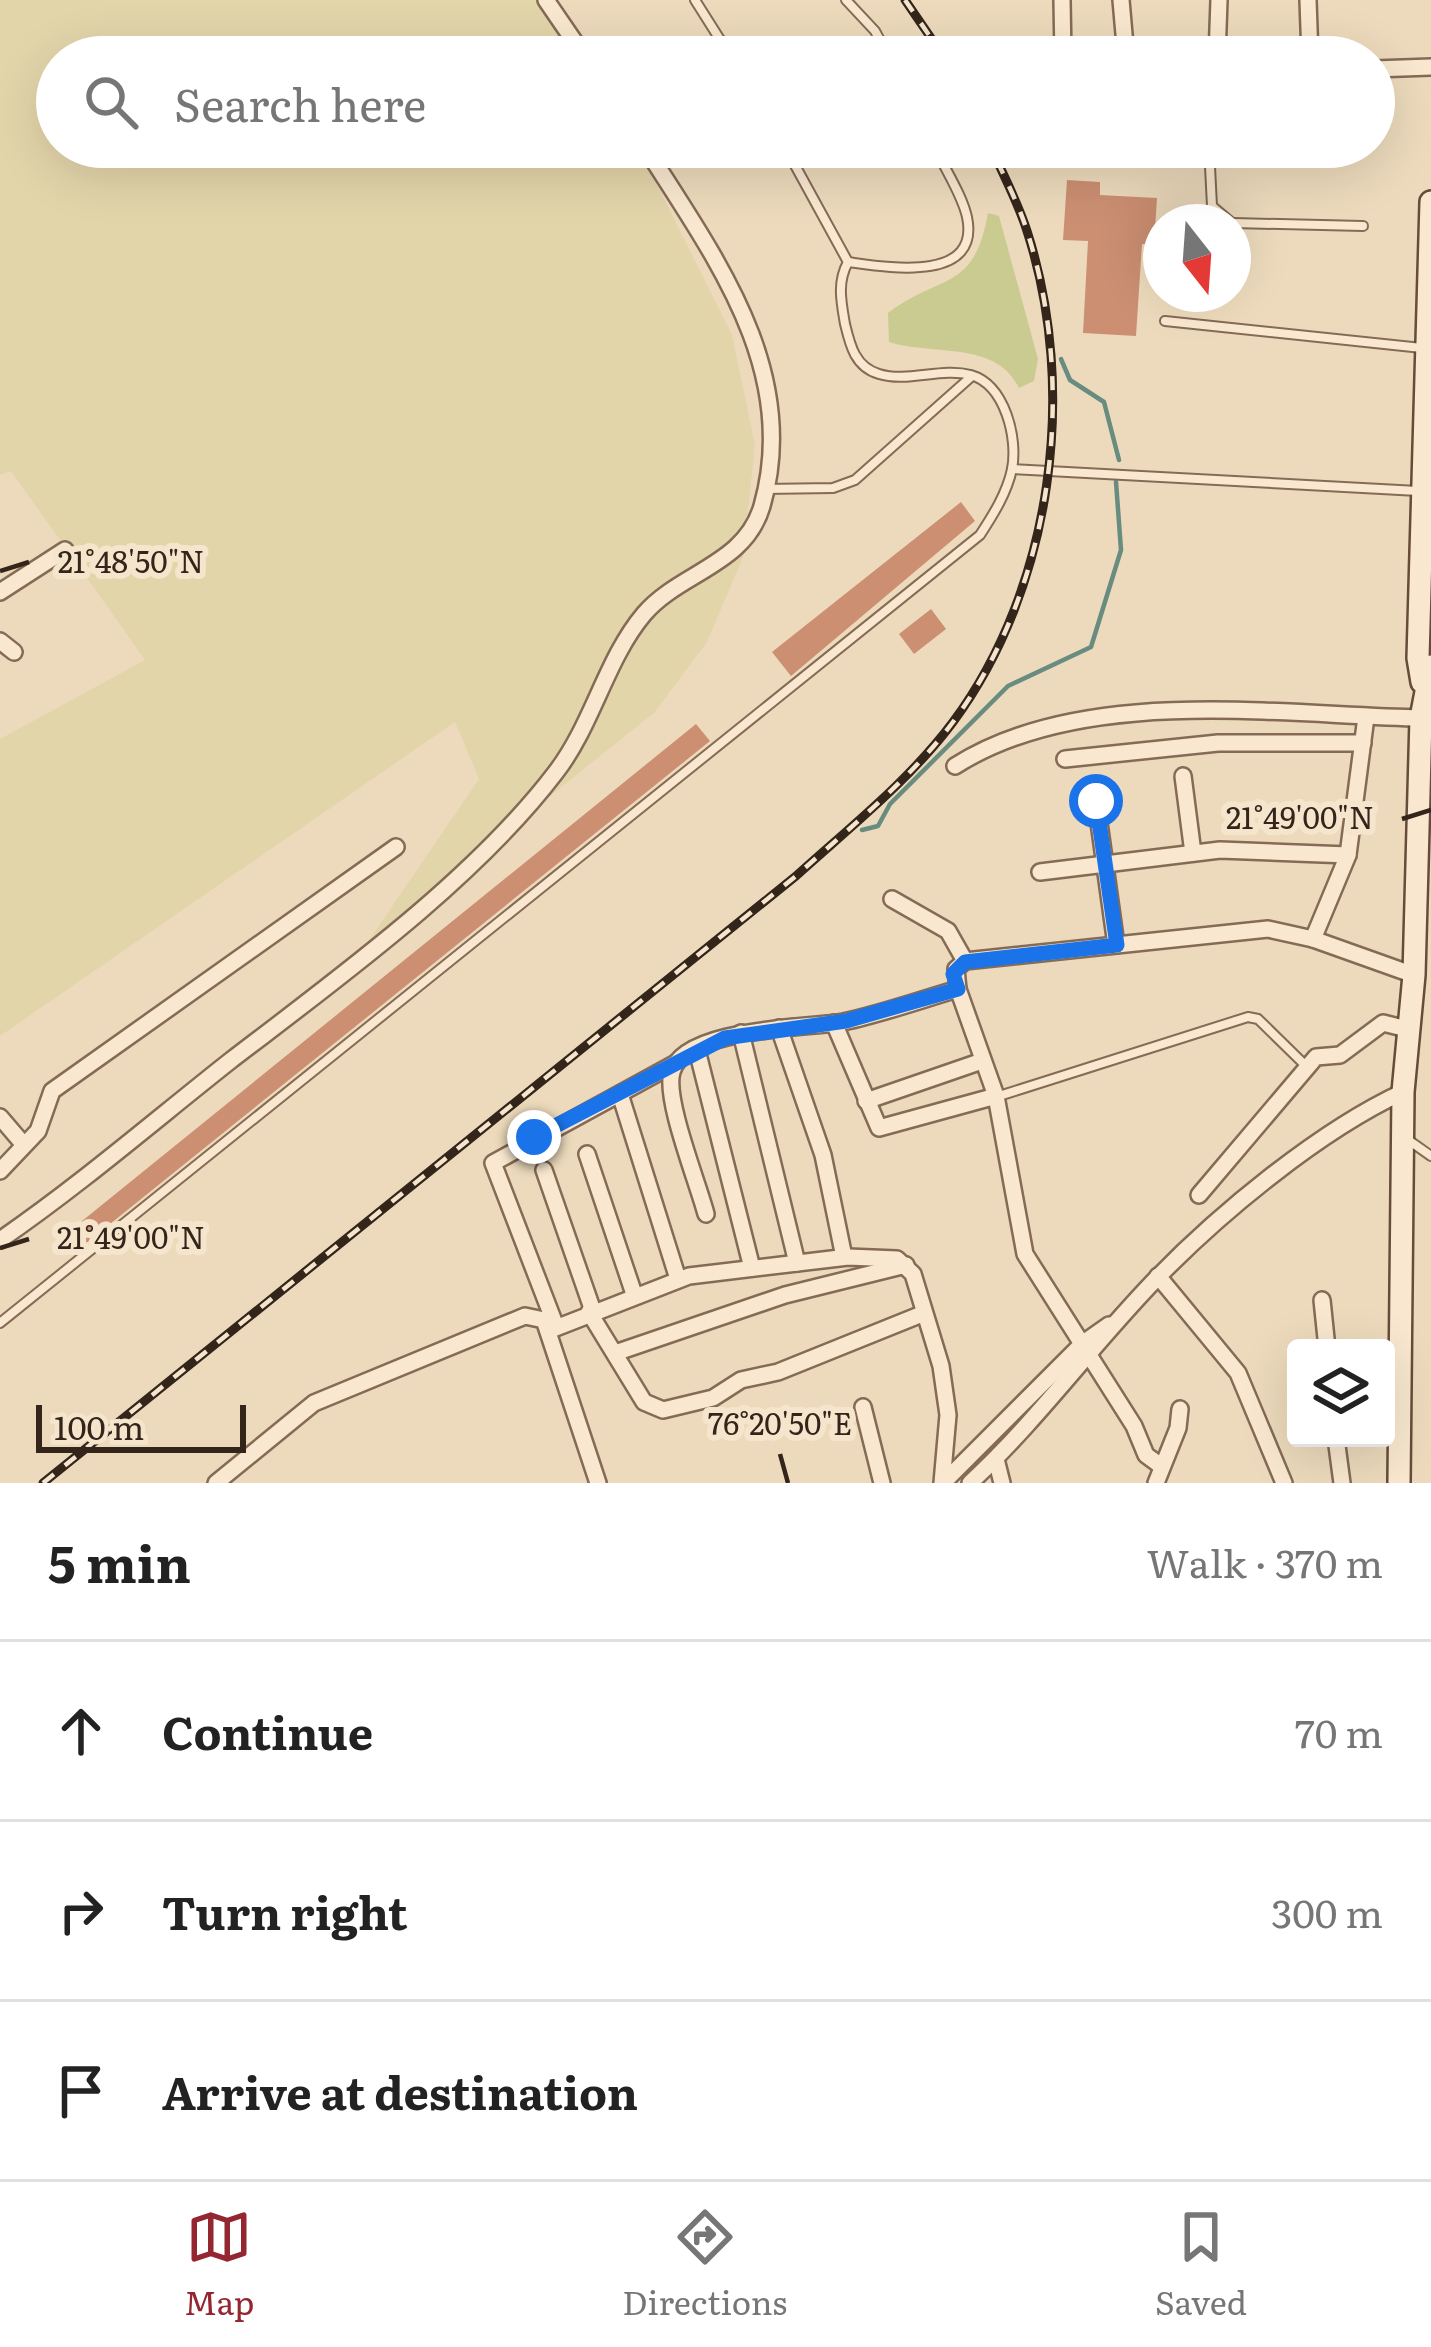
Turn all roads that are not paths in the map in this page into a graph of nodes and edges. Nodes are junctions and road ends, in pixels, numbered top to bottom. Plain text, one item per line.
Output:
1 (546, 0) edge
2 (695, 0) edge
3 (846, 0) edge
4 (1062, 0) edge
5 (1121, 0) edge
6 (1219, 0) edge
7 (1308, 0) edge
8 (571, 36) edge
9 (718, 36) edge
10 (878, 36) edge
11 (1063, 36) edge
12 (1124, 36) edge
13 (1218, 36) edge
14 (1309, 36) edge
15 (1431, 67) edge
16 (1395, 69) edge
17 (658, 168) edge
18 (796, 168) edge
19 (944, 168) edge
20 (1210, 168) edge
21 (1431, 202) edge
22 (1212, 204) edge
23 (1251, 223) edge
24 (1363, 226) dead end
25 (848, 262) junction
26 (1165, 321) dead end
27 (1424, 348) junction
28 (973, 375) junction
29 (1012, 469) junction
30 (764, 489) junction
31 (1427, 492) edge
32 (65, 550) dead end
33 (0, 592) edge
34 (0, 641) edge
35 (14, 652) dead end
36 (1431, 666) edge
37 (1424, 694) junction
38 (1366, 717) junction
39 (1421, 718) junction
40 (1363, 742) junction
41 (1065, 759) dead end
42 (955, 766) dead end
43 (1183, 776) dead end
44 (1096, 801) dead end
45 (396, 847) dead end
46 (1193, 853) junction
47 (1348, 855) junction
48 (1108, 863) junction
49 (1040, 872) dead end
50 (1424, 891) edge
51 (892, 899) dead end
52 (1313, 939) junction
53 (1117, 945) junction
54 (965, 962) junction
55 (1414, 975) junction
56 (958, 989) junction
57 (834, 1023) junction
58 (779, 1028) junction
59 (1407, 1029) junction
60 (741, 1033) junction
61 (697, 1050) junction
62 (982, 1061) junction
63 (676, 1063) junction
64 (1307, 1067) junction
65 (1403, 1092) junction
66 (620, 1094) junction
67 (996, 1096) junction
68 (866, 1100) junction
69 (0, 1117) edge
70 (1403, 1136) junction
71 (24, 1145) junction
72 (586, 1154) dead end
73 (1431, 1156) edge
74 (544, 1170) dead end
75 (0, 1172) edge
76 (1198, 1195) dead end
77 (706, 1214) dead end
78 (0, 1240) edge
79 (844, 1257) junction
80 (797, 1263) junction
81 (906, 1265) junction
82 (752, 1268) junction
83 (1158, 1276) junction
84 (678, 1279) junction
85 (634, 1294) junction
86 (1322, 1300) dead end
87 (591, 1311) junction
88 (922, 1314) junction
89 (0, 1323) edge
90 (552, 1329) junction
91 (1326, 1339) edge
92 (1087, 1350) junction
93 (615, 1353) junction
94 (863, 1407) dead end
95 (1180, 1409) dead end
96 (1337, 1447) edge
97 (996, 1459) junction
98 (1158, 1474) edge
99 (216, 1483) edge
100 (598, 1483) edge
101 (882, 1483) edge
102 (943, 1483) edge
103 (970, 1483) edge
104 (1002, 1483) edge
105 (1285, 1483) edge
106 (1342, 1483) edge
107 (1400, 1483) edge

1 - 8 street
2 - 9 lane
3 - 10 lane
4 - 11 street
5 - 12 street
6 - 13 street
7 - 14 street
15 - 16 street
17 - 30 street
18 - 25 lane
19 - 25 lane
20 - 22 lane
21 - 27 main road
23 - 24 lane
25 - 28 lane
26 - 27 lane
27 - 31 main road
28 - 29 lane
28 - 30 lane
29 - 31 lane
29 - 89 lane
30 - 78 street
31 - 37 main road
32 - 33 street
34 - 35 street
36 - 37 main road
37 - 39 main road
38 - 39 street
38 - 40 street
38 - 42 street
39 - 50 main road
40 - 41 street
40 - 47 street
43 - 46 street
44 - 48 street
45 - 71 street
46 - 47 street
46 - 48 street
47 - 52 street
48 - 49 street
48 - 53 street
50 - 55 main road
51 - 54 street
52 - 53 street
52 - 55 street
53 - 54 street
54 - 56 street
55 - 59 main road
56 - 57 street
56 - 62 street
57 - 58 street
57 - 68 street
58 - 60 street
58 - 79 street
59 - 64 street
59 - 65 main road
60 - 61 street
60 - 80 street
61 - 63 street
61 - 82 street
62 - 67 street
62 - 68 street
63 - 66 street
63 - 77 street
64 - 67 lane
64 - 76 street
65 - 70 main road
65 - 83 street
66 - 84 street
66 - 90 street
67 - 68 street
67 - 92 street
69 - 71 street
70 - 73 lane
70 - 107 main road
71 - 75 street
72 - 85 street
74 - 87 street
79 - 80 street
79 - 81 street
80 - 82 street
81 - 88 street
81 - 93 street
82 - 84 street
83 - 92 street
83 - 105 street
84 - 85 street
85 - 87 street
86 - 91 street
87 - 90 street
87 - 93 street
88 - 93 street
88 - 102 street
90 - 99 street
90 - 100 street
92 - 97 street
92 - 98 street
92 - 102 street
94 - 101 street
95 - 98 street
96 - 106 street
97 - 103 street
97 - 104 street

